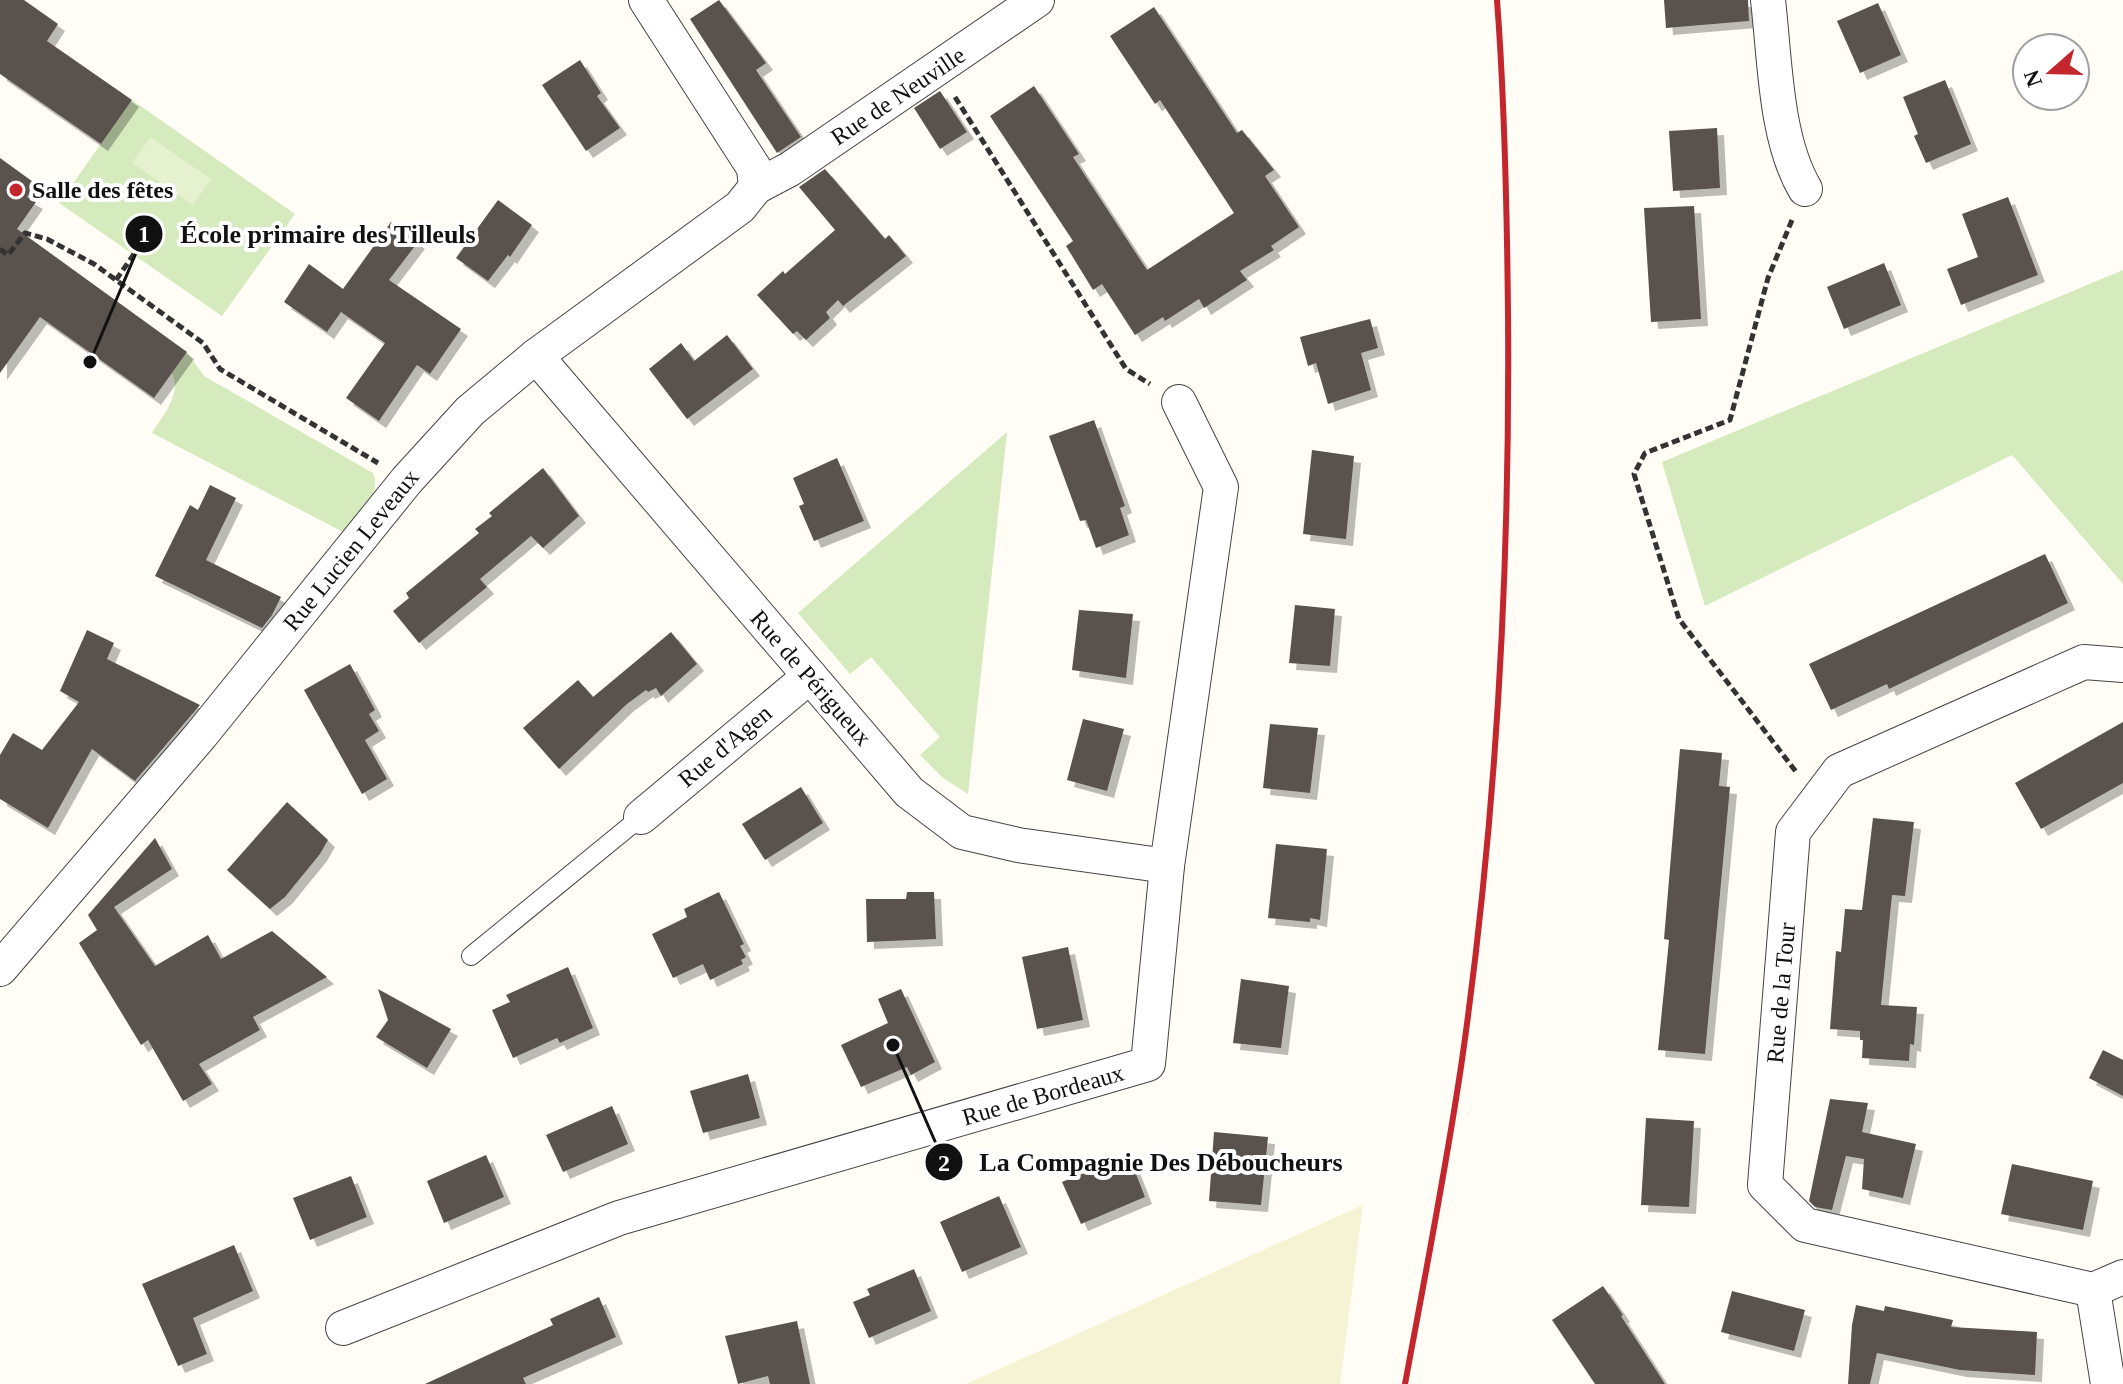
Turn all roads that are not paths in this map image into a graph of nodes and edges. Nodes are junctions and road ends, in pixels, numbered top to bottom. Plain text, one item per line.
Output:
1 (646, 0) edge
2 (1037, 0) edge
3 (1768, 0) edge
4 (756, 187) junction
5 (1805, 189) road end
6 (536, 356) junction
7 (1179, 402) road end
8 (2123, 665) edge
9 (810, 676) junction
10 (641, 817) joint
11 (1167, 866) junction
12 (471, 956) dead end
13 (0, 969) edge
14 (2108, 1284) edge
15 (343, 1328) dead end
16 (2108, 1384) edge

1 - 4 street
2 - 4 street, Rue de Neuville
3 - 5 street
4 - 6 street, Rue Lucien Leveaux
6 - 9 street, Rue de Périgueux
6 - 13 street, Rue Lucien Leveaux
7 - 11 street, Rue de Bordeaux
8 - 14 street, Rue de la Tour
9 - 10 street, Rue d'Agen
9 - 11 street, Rue de Périgueux
10 - 12 lane
11 - 15 street, Rue de Bordeaux
14 - 16 street, Rue de la Tour

